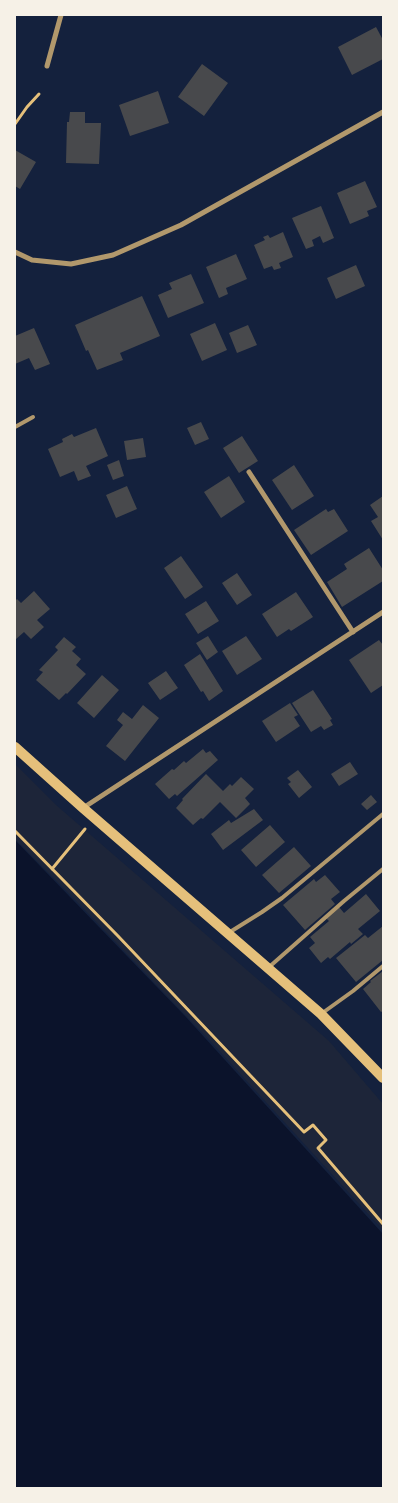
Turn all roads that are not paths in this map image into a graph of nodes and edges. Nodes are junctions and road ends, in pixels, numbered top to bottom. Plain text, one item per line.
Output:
1 (61, 15) edge
2 (47, 66) dead end
3 (383, 112) edge
4 (15, 252) edge
5 (33, 417) dead end
6 (15, 427) edge
7 (249, 472) dead end
8 (383, 612) edge
9 (353, 632) junction
10 (15, 747) edge
11 (83, 808) junction
12 (383, 814) edge
13 (383, 869) edge
14 (228, 933) junction
15 (383, 966) edge
16 (268, 968) junction
17 (321, 1014) junction
18 (383, 1078) edge

1 - 2 street
3 - 4 street
5 - 6 lane
7 - 9 street
8 - 9 street
9 - 11 street
10 - 11 main road
11 - 14 main road
12 - 14 lane
13 - 16 lane
14 - 16 main road
15 - 17 lane
16 - 17 main road
17 - 18 main road

